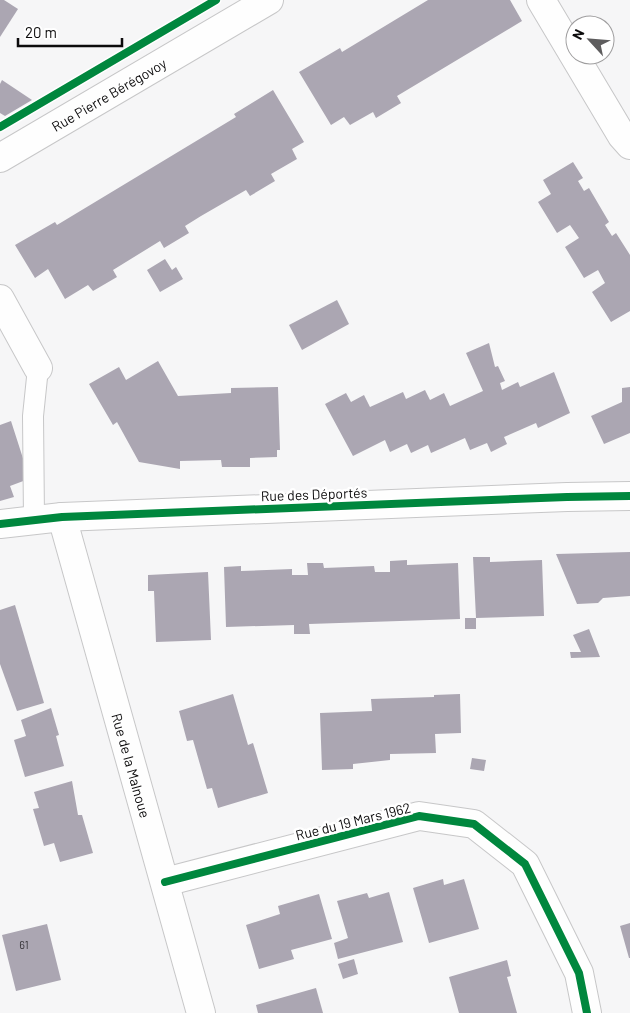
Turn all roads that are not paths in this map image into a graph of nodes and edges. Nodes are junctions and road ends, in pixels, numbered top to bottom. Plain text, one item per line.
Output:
1 (269, 0) edge
2 (541, 0) edge
3 (630, 145) edge
4 (0, 158) edge
5 (0, 299) edge
6 (38, 368) joint
7 (630, 496) edge
8 (62, 517) junction
9 (34, 518) junction
10 (0, 524) edge
11 (166, 882) junction
12 (201, 1013) edge
13 (587, 1013) edge

1 - 4 street, Rue Pierre Bérégovoy
2 - 3 street
5 - 6 street
6 - 9 lane
7 - 8 street, Rue des Déportés
8 - 9 street, Rue des Déportés
8 - 11 street, Rue de la Malnoue
9 - 10 street, Rue des Déportés
11 - 12 street, Rue de la Malnoue
11 - 13 street, Rue du 19 Mars 1962

